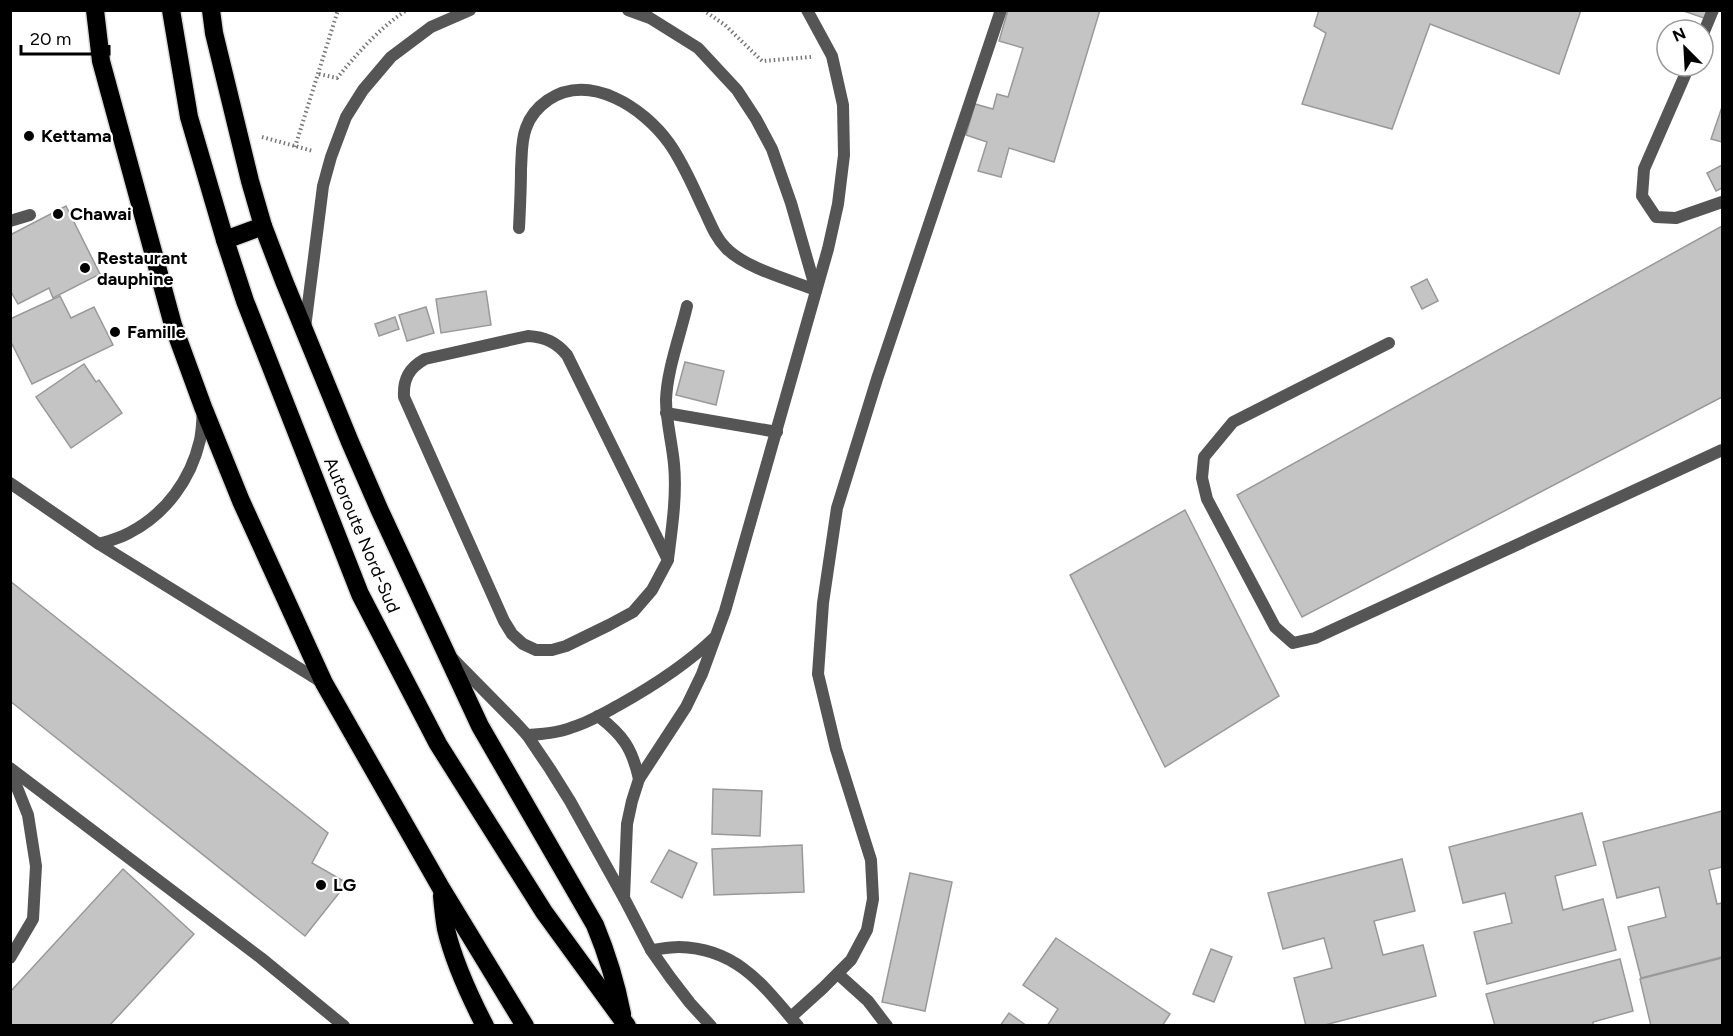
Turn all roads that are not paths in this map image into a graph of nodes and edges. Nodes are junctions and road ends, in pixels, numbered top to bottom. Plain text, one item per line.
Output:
1 (95, 10) edge
2 (171, 10) edge
3 (211, 10) edge
4 (470, 10) edge
5 (628, 10) edge
6 (807, 10) edge
7 (1001, 10) edge
8 (1684, 78) edge
9 (1722, 202) edge
10 (30, 215) dead end
11 (10, 221) edge
12 (263, 226) junction
13 (519, 228) dead end
14 (225, 240) junction
15 (816, 290) junction
16 (687, 306) dead end
17 (304, 329) junction
18 (1389, 343) dead end
19 (203, 407) junction
20 (666, 413) junction
21 (777, 432) junction
22 (1722, 450) edge
23 (10, 483) edge
24 (99, 544) junction
25 (668, 560) junction
26 (717, 635) junction
27 (445, 651) junction
28 (324, 683) junction
29 (598, 716) junction
30 (527, 735) junction
31 (10, 769) edge
32 (639, 779) junction
33 (441, 888) junction
34 (624, 898) junction
35 (651, 950) junction
36 (10, 958) edge
37 (838, 974) junction
38 (794, 1021) edge
39 (625, 1022) edge
40 (344, 1026) edge
41 (485, 1026) edge
42 (525, 1026) edge
43 (711, 1026) edge
44 (886, 1026) edge

1 - 19 highway
2 - 14 highway, Autoroute Nord-Sud
3 - 12 highway
4 - 17 street
5 - 15 street
6 - 15 street
7 - 37 street
8 - 9 street
10 - 11 street
12 - 14 highway
12 - 17 highway
13 - 15 street
14 - 39 highway, Autoroute Nord-Sud
15 - 21 street
16 - 20 street
17 - 27 highway
18 - 22 street
19 - 24 street
19 - 28 highway
20 - 21 street
20 - 25 street
21 - 26 street
23 - 24 street
24 - 28 street
25 - 25 street
26 - 29 street
26 - 32 street
27 - 30 street
27 - 39 highway
28 - 33 highway
29 - 30 street
29 - 32 street
30 - 34 street
31 - 36 street
31 - 40 street
32 - 34 street
33 - 41 highway
33 - 42 highway
34 - 35 street
35 - 38 street
35 - 43 street
37 - 38 street
37 - 44 street

